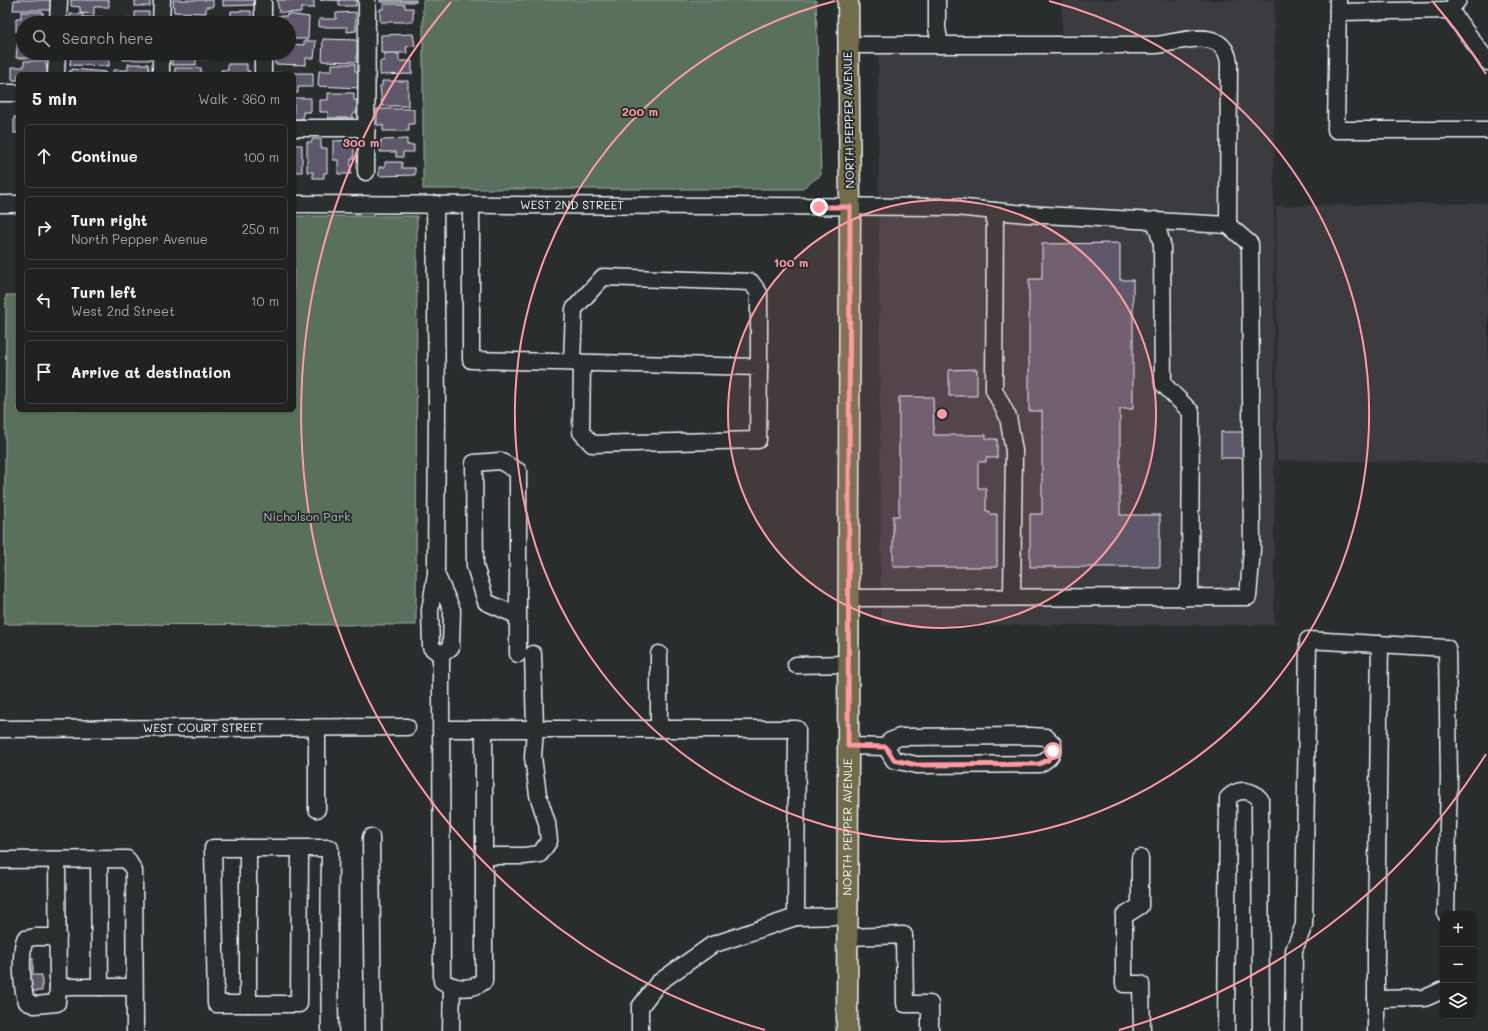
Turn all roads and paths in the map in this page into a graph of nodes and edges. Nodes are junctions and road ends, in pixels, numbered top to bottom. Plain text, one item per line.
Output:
1 (59, 0) edge
2 (162, 0) edge
3 (263, 0) edge
4 (367, 0) edge
5 (848, 0) edge
6 (938, 0) edge
7 (1454, 5) edge
8 (1338, 6) edge
9 (58, 16) edge
10 (161, 16) edge
11 (263, 16) edge
12 (848, 45) junction
13 (940, 45) junction
14 (57, 60) edge
15 (161, 60) edge
16 (263, 60) edge
17 (1488, 62) edge
18 (56, 72) edge
19 (161, 72) edge
20 (263, 72) edge
21 (0, 93) edge
22 (16, 93) edge
23 (296, 128) edge
24 (367, 128) junction
25 (1488, 130) edge
26 (366, 172) dead end
27 (0, 204) edge
28 (16, 204) edge
29 (296, 204) edge
30 (435, 204) junction
31 (471, 204) junction
32 (850, 207) junction
33 (995, 211) junction
34 (1155, 220) junction
35 (1228, 225) junction
36 (577, 362) junction
37 (759, 367) junction
38 (436, 574) junction
39 (1012, 597) junction
40 (849, 598) junction
41 (1183, 598) junction
42 (518, 616) junction
43 (1380, 644) junction
44 (659, 654) dead end
45 (441, 655) junction
46 (796, 664) dead end
47 (849, 664) junction
48 (407, 727) dead end
49 (317, 728) junction
50 (0, 729) edge
51 (441, 729) junction
52 (484, 729) junction
53 (535, 729) junction
54 (660, 729) junction
55 (848, 746) junction
56 (886, 747) junction
57 (317, 809) dead end
58 (371, 837) dead end
59 (248, 848) junction
60 (300, 848) junction
61 (483, 856) junction
62 (1140, 858) dead end
63 (0, 860) edge
64 (57, 860) junction
65 (99, 860) junction
66 (1446, 911) edge
67 (848, 916) junction
68 (796, 917) junction
69 (58, 937) junction
70 (848, 937) junction
71 (452, 986) junction
72 (58, 987) junction
73 (100, 987) junction
74 (134, 987) junction
75 (1440, 991) edge
76 (1376, 998) junction
77 (248, 1004) junction
78 (134, 1031) edge
79 (330, 1031) edge
80 (373, 1031) edge
81 (451, 1031) edge
82 (640, 1031) edge
83 (847, 1031) edge
84 (930, 1031) edge
85 (1142, 1031) edge
86 (1226, 1031) edge
87 (1261, 1031) edge
88 (1294, 1031) edge
89 (1376, 1031) edge

1 - 9 street
2 - 10 street
3 - 11 street
4 - 24 street
5 - 12 main road, NORTH PEPPER AVENUE
6 - 13 street
7 - 8 street
7 - 17 street
8 - 25 street
12 - 13 street
12 - 32 main road, NORTH PEPPER AVENUE
13 - 35 street
14 - 18 street
15 - 19 street
16 - 20 street
21 - 22 street
23 - 24 street
24 - 26 street
27 - 28 street
29 - 30 street, WEST 2ND STREET
30 - 31 street, WEST 2ND STREET
30 - 38 street
31 - 32 street, WEST 2ND STREET
31 - 36 street
32 - 33 street, WEST 2ND STREET
32 - 40 main road, NORTH PEPPER AVENUE
33 - 34 street, WEST 2ND STREET
33 - 39 street
34 - 35 street, WEST 2ND STREET
34 - 41 street
35 - 41 street
36 - 37 street
36 - 37 street
36 - 37 street
38 - 45 street
38 - 45 street
39 - 40 street
39 - 41 street
40 - 47 main road, NORTH PEPPER AVENUE
42 - 42 street
42 - 53 street
43 - 66 street
43 - 76 street
43 - 88 street
44 - 54 street
45 - 51 street
46 - 47 street
47 - 55 main road, NORTH PEPPER AVENUE
48 - 49 street, WEST COURT STREET
49 - 50 street, WEST COURT STREET
49 - 57 street
51 - 52 street
51 - 71 street
52 - 53 street
52 - 61 street
53 - 54 street
53 - 61 street
54 - 68 street
55 - 56 street
55 - 67 main road, NORTH PEPPER AVENUE
56 - 56 street
58 - 80 street
59 - 60 street
59 - 77 street
59 - 77 street
60 - 77 street
60 - 79 street
61 - 71 street
62 - 85 street
63 - 64 street
64 - 65 street
64 - 69 street
65 - 73 street
65 - 74 street
67 - 68 street
67 - 70 main road, NORTH PEPPER AVENUE
68 - 82 street
69 - 72 street
69 - 72 street
70 - 83 main road, NORTH PEPPER AVENUE
70 - 84 street
71 - 81 street
72 - 73 street
73 - 74 street
74 - 78 street
75 - 76 street
76 - 89 street
86 - 87 street

